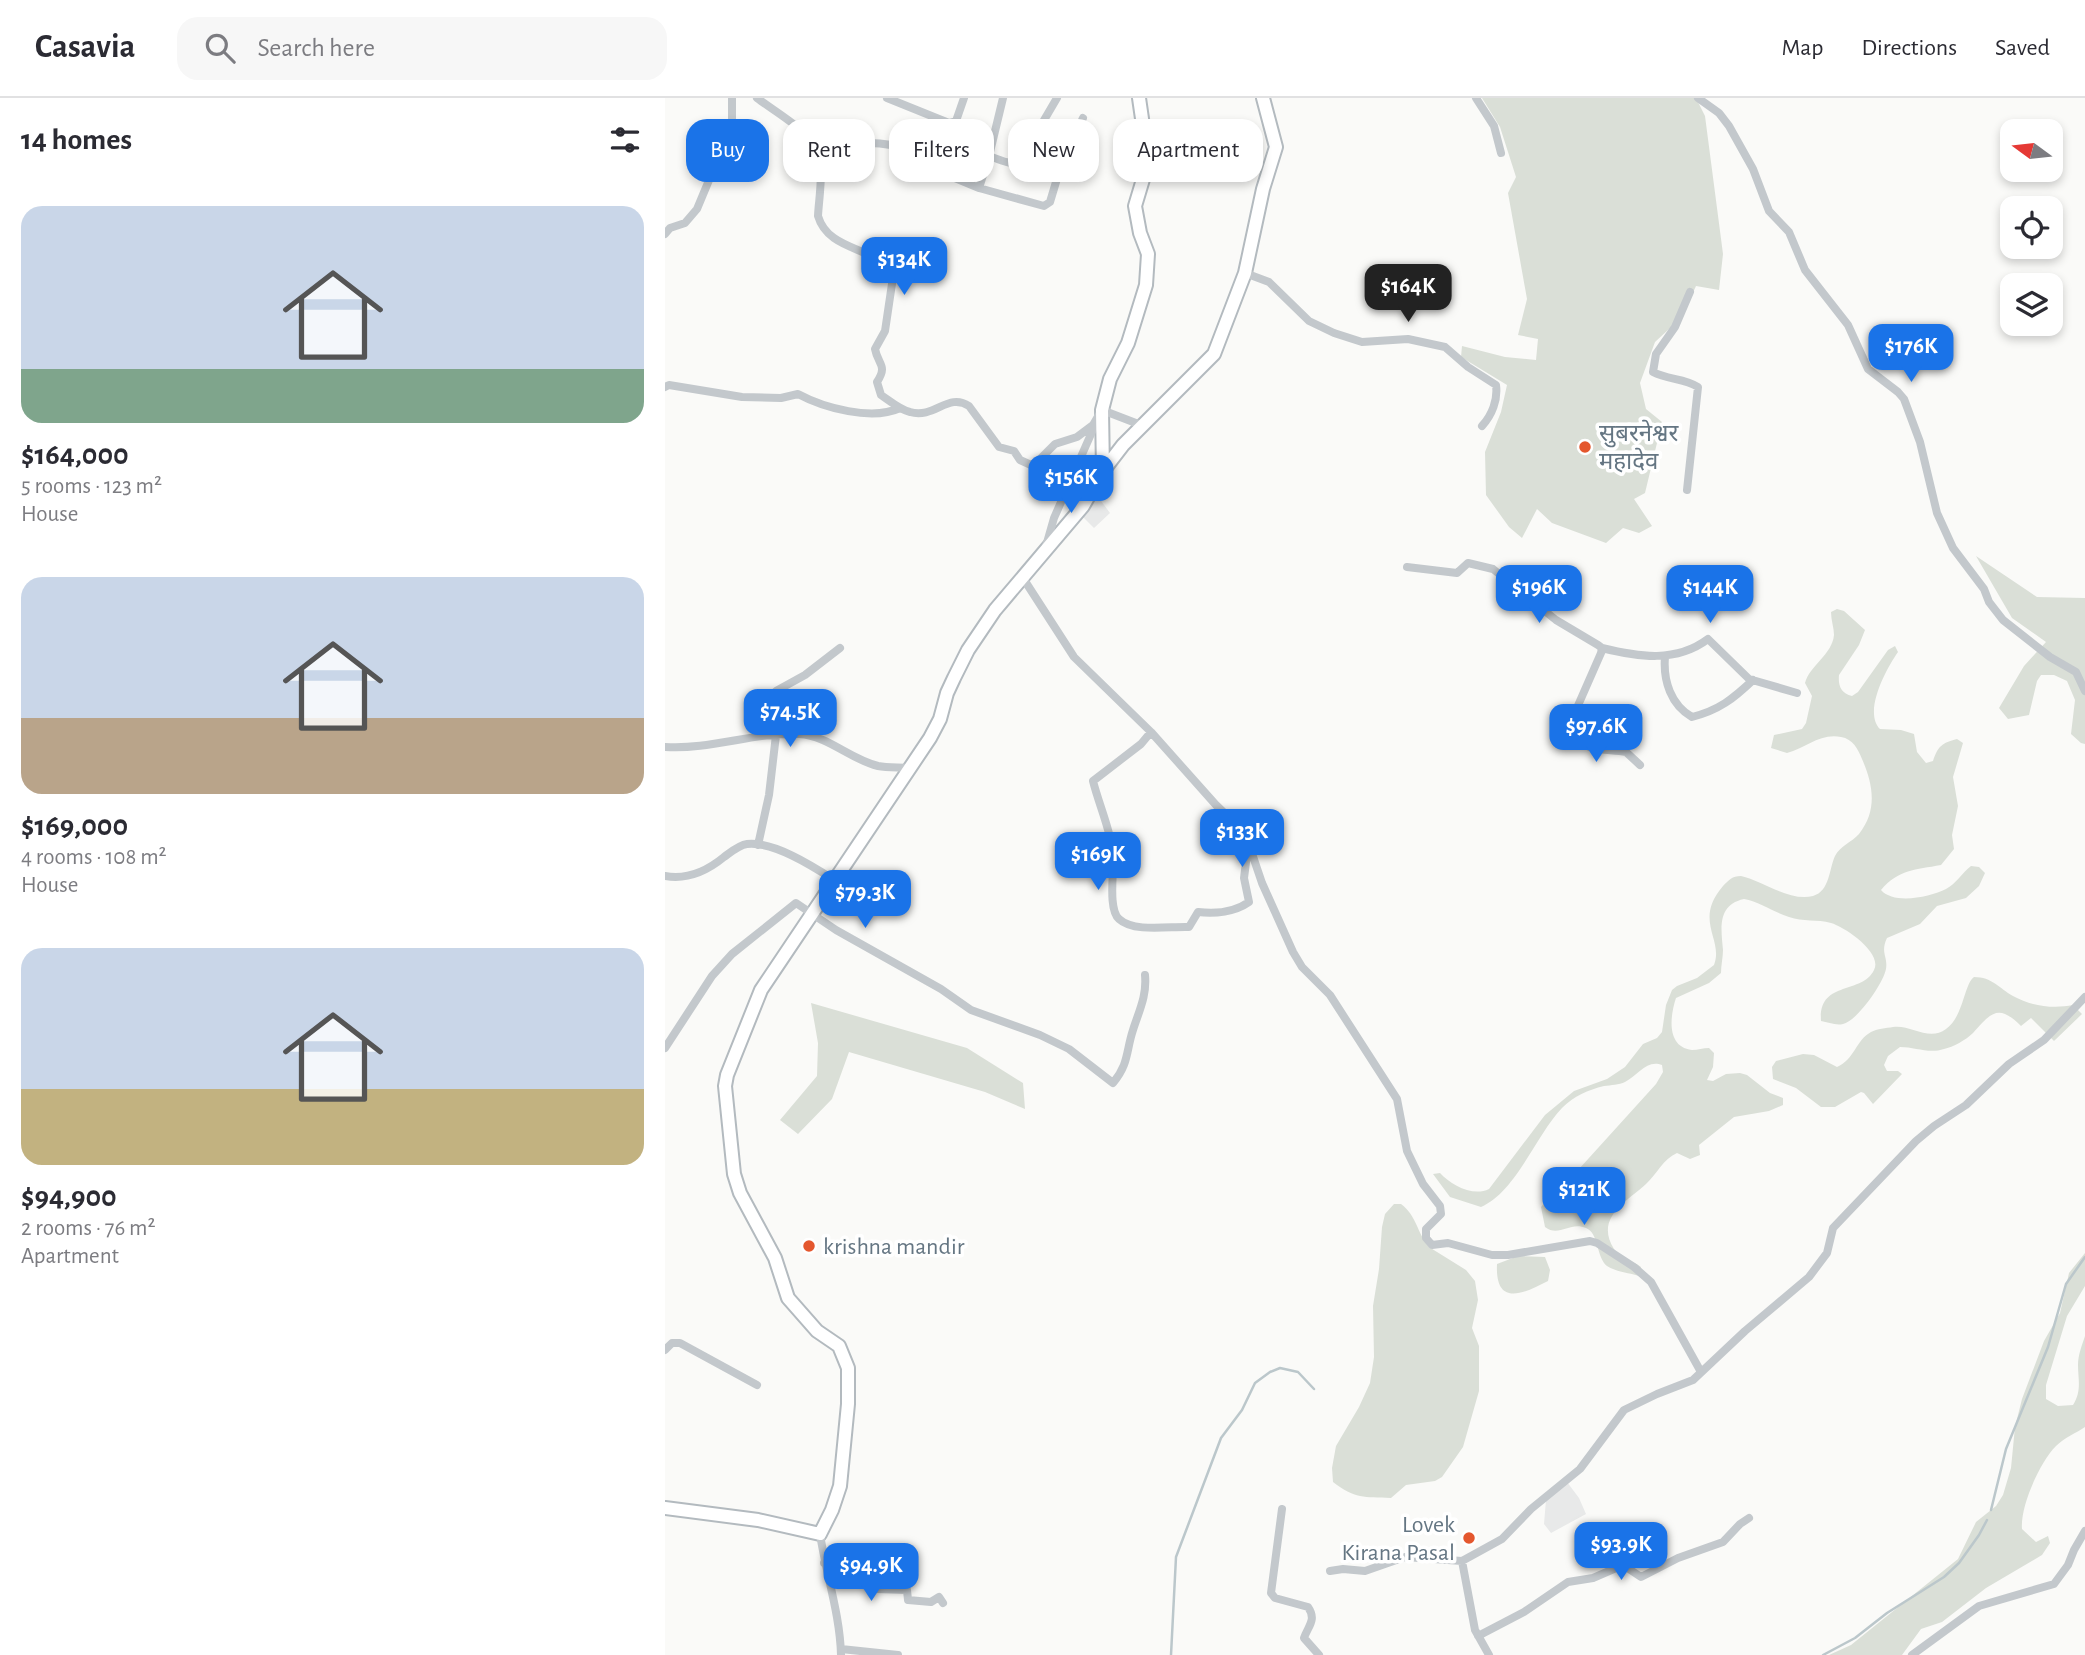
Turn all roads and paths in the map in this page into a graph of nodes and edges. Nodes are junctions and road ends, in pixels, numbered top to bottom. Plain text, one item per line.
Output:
1 (733, 98) edge
2 (887, 98) edge
3 (964, 98) edge
4 (1003, 98) edge
5 (1057, 98) edge
6 (1139, 98) edge
7 (1263, 98) edge
8 (1476, 98) edge
9 (1698, 98) edge
10 (760, 99) edge
11 (1083, 118) dead end
12 (785, 119) edge
13 (994, 135) edge
14 (875, 143) edge
15 (1501, 152) dead end
16 (994, 158) edge
17 (819, 182) edge
18 (981, 182) edge
19 (979, 188) junction
20 (667, 229) edge
21 (1245, 273) junction
22 (1691, 292) dead end
23 (665, 387) edge
24 (900, 408) junction
25 (1102, 410) junction
26 (1141, 425) junction
27 (1482, 426) dead end
28 (1103, 471) junction
29 (1687, 490) dead end
30 (1045, 548) junction
31 (1407, 567) dead end
32 (1023, 578) junction
33 (840, 648) dead end
34 (1602, 648) junction
35 (1665, 657) junction
36 (1753, 680) junction
37 (2085, 691) edge
38 (1797, 693) dead end
39 (1151, 732) junction
40 (787, 734) junction
41 (776, 735) junction
42 (665, 747) edge
43 (1640, 765) dead end
44 (910, 768) junction
45 (1248, 842) junction
46 (758, 845) junction
47 (665, 876) edge
48 (836, 881) junction
49 (814, 915) junction
50 (1145, 975) dead end
51 (2085, 997) edge
52 (665, 1048) edge
53 (665, 1350) edge
54 (1701, 1372) junction
55 (757, 1385) dead end
56 (665, 1508) edge
57 (1282, 1509) dead end
58 (1749, 1518) dead end
59 (2085, 1531) edge
60 (820, 1534) junction
61 (1462, 1561) junction
62 (824, 1563) junction
63 (1331, 1571) dead end
64 (943, 1603) dead end
65 (1478, 1636) junction
66 (841, 1652) edge
67 (898, 1655) edge
68 (1318, 1655) edge
69 (1489, 1655) edge
70 (1912, 1655) edge

1 - 20 street
2 - 3 street
4 - 13 street
5 - 16 street
6 - 25 street
7 - 21 street
8 - 15 street
9 - 37 street
10 - 12 street
11 - 19 street
14 - 19 street
17 - 24 street
18 - 19 street
21 - 26 street
21 - 27 street
22 - 29 street
23 - 24 street
24 - 25 street
25 - 26 street
25 - 28 street
25 - 30 street
26 - 28 street
28 - 30 street
30 - 32 street
31 - 34 street
32 - 39 street
32 - 44 street
33 - 40 street
34 - 35 street
34 - 43 street
35 - 36 street
35 - 36 street
36 - 38 street
39 - 45 street
39 - 45 street
40 - 41 street
40 - 44 street
41 - 42 street
41 - 46 street
44 - 48 street
45 - 54 street
46 - 47 street
46 - 48 street
48 - 49 street
49 - 50 street
49 - 52 street
49 - 60 street
51 - 54 street
53 - 55 street
54 - 61 street
56 - 60 street
57 - 68 street
58 - 65 street
59 - 70 street
60 - 62 street
61 - 63 street
61 - 65 street
62 - 64 street
62 - 66 street
65 - 69 street
66 - 67 street

